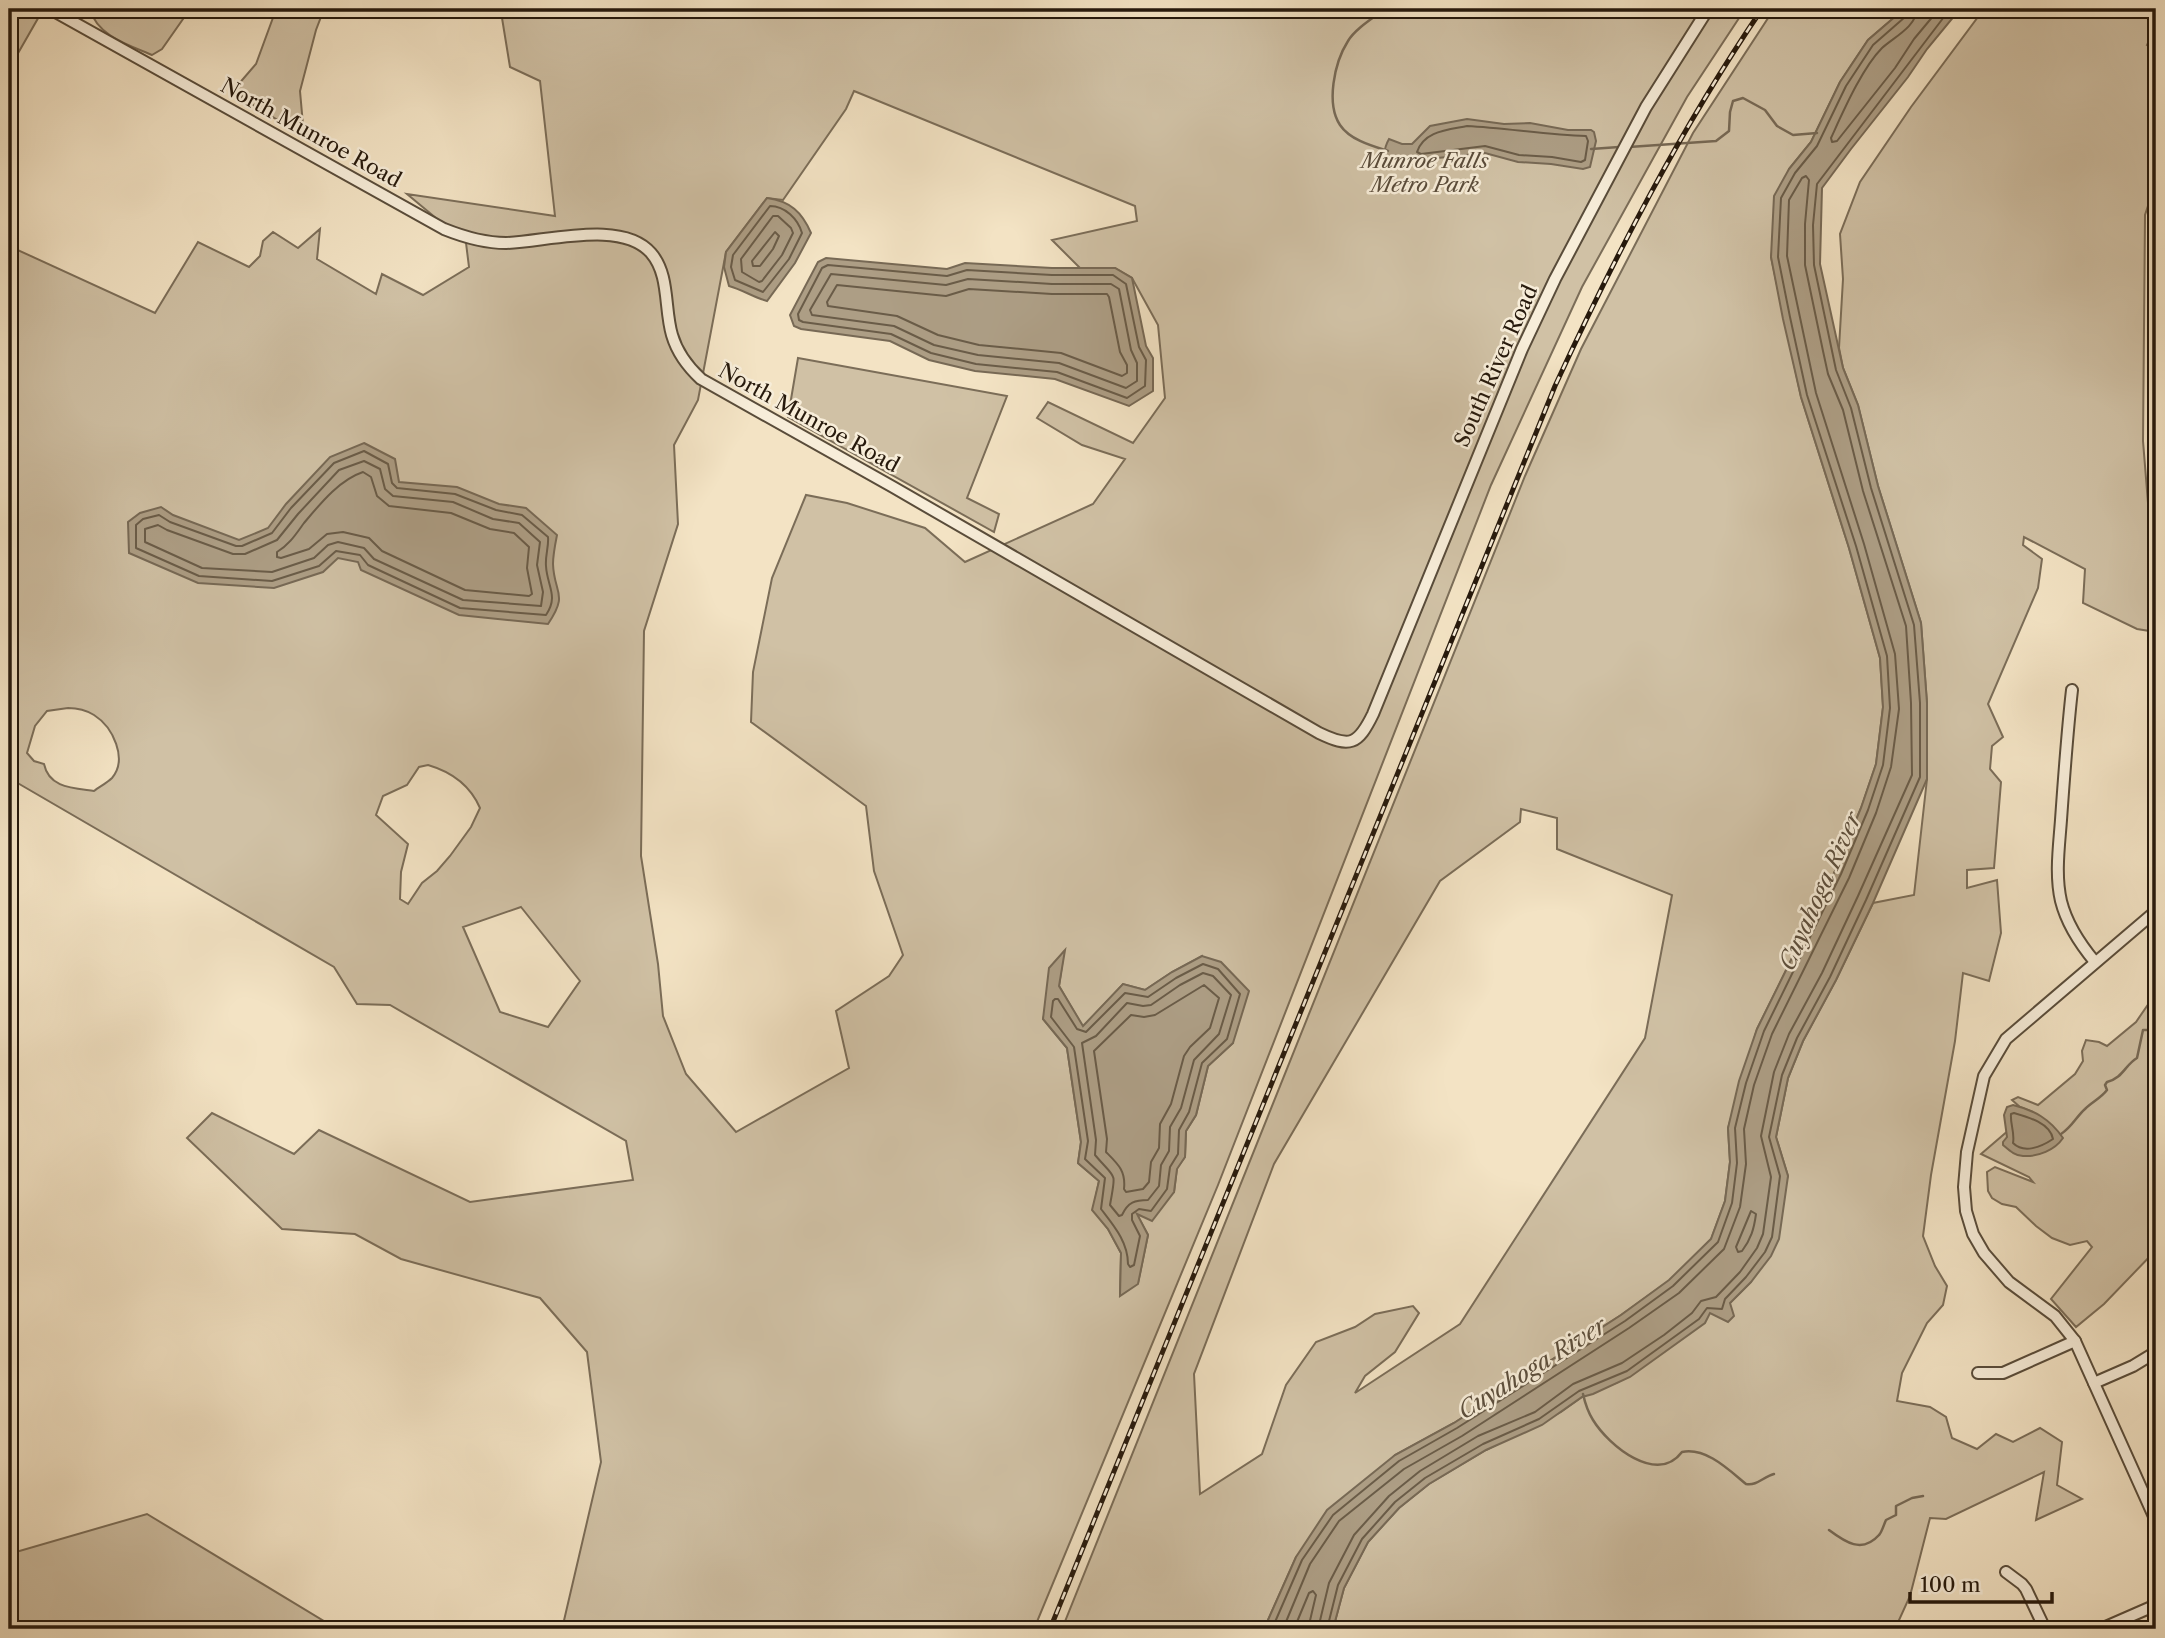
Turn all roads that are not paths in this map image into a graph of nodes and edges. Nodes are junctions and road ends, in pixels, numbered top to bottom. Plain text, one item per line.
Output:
1 (50, 9) edge
2 (1708, 9) edge
3 (2072, 690) dead end
4 (1342, 743) joint
5 (2156, 911) edge
6 (2095, 962) junction
7 (2075, 1341) junction
8 (2156, 1352) edge
9 (1978, 1373) dead end
10 (2094, 1383) junction
11 (2156, 1521) edge
12 (2006, 1572) dead end
13 (2156, 1605) edge
14 (2045, 1629) edge
15 (2101, 1629) edge

1 - 4 street, North Munroe Road
2 - 4 street, South River Road
3 - 6 street
5 - 6 street
6 - 7 street
7 - 9 street
7 - 10 street
8 - 10 street
10 - 11 street
12 - 14 street
13 - 15 street

